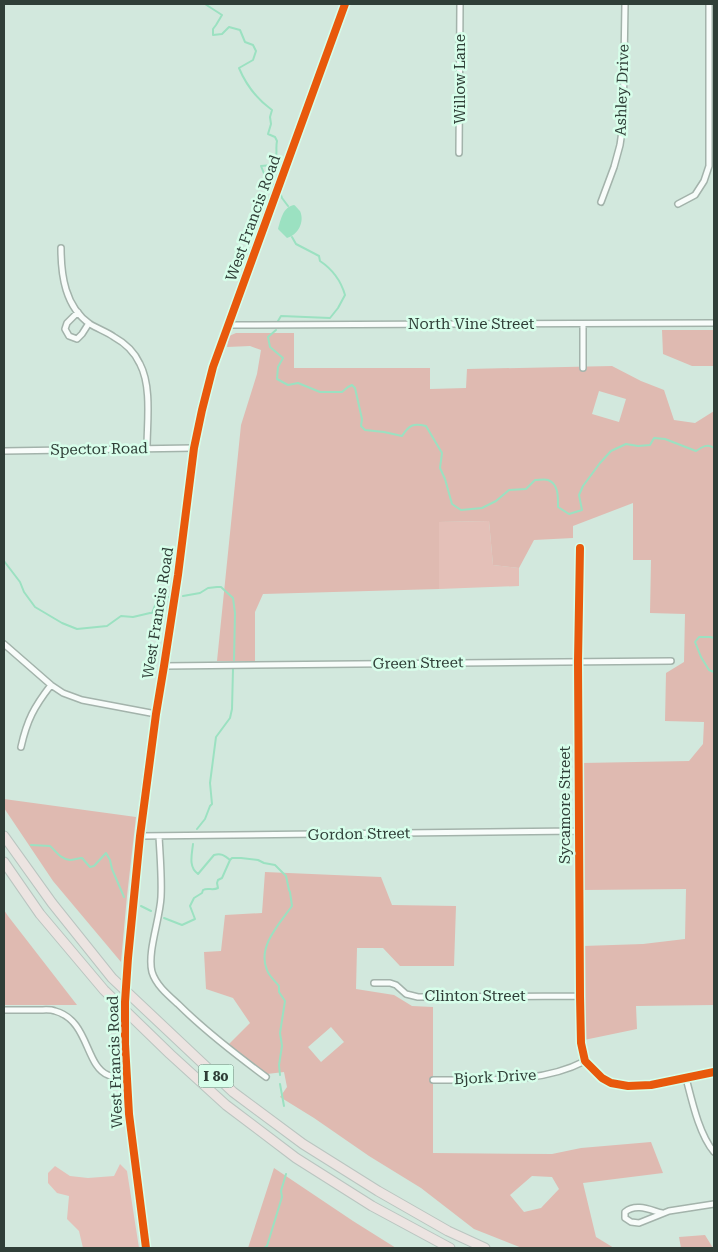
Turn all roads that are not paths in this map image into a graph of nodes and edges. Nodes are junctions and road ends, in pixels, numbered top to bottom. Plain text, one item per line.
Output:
1 (345, 4) edge
2 (460, 4) edge
3 (625, 4) edge
4 (709, 4) edge
5 (460, 153) dead end
6 (601, 202) dead end
7 (678, 204) dead end
8 (61, 248) dead end
9 (78, 312) junction
10 (714, 322) edge
11 (89, 323) junction
12 (583, 324) junction
13 (228, 325) junction
14 (583, 368) dead end
15 (147, 448) junction
16 (194, 448) junction
17 (4, 450) edge
18 (580, 548) dead end
19 (4, 644) edge
20 (671, 661) dead end
21 (578, 662) junction
22 (164, 666) junction
23 (51, 685) junction
24 (156, 714) junction
25 (21, 747) dead end
26 (579, 831) junction
27 (4, 836) edge
28 (140, 836) junction
29 (159, 836) junction
30 (4, 862) edge
31 (374, 983) dead end
32 (580, 996) junction
33 (4, 1010) edge
34 (585, 1061) junction
35 (714, 1072) edge
36 (266, 1077) dead end
37 (127, 1078) junction
38 (686, 1078) junction
39 (433, 1080) dead end
40 (714, 1152) edge
41 (714, 1204) edge
42 (662, 1213) junction
43 (146, 1248) edge
44 (450, 1248) edge
45 (485, 1248) edge

1 - 13 street, West Francis Road
2 - 5 street, Willow Lane
3 - 6 street, Ashley Drive
4 - 7 street
8 - 9 street
9 - 11 street
9 - 11 street
10 - 12 street, North Vine Street
11 - 15 street
12 - 13 street, North Vine Street
12 - 14 street
13 - 16 street, West Francis Road
15 - 16 street, Spector Road
15 - 17 street, Spector Road
16 - 22 street, West Francis Road
18 - 21 street, Sycamore Street
19 - 23 street
20 - 21 street, Green Street
21 - 22 street, Green Street
21 - 26 street, Sycamore Street
22 - 24 street, West Francis Road
23 - 24 street
23 - 25 street
24 - 28 street, West Francis Road
26 - 29 street, Gordon Street
26 - 32 street, Sycamore Street
27 - 45 highway, I 80
28 - 29 street, Gordon Street
28 - 37 street, West Francis Road, bridge
29 - 36 street
30 - 44 highway, I 80
31 - 32 street, Clinton Street
32 - 34 street, Sycamore Street
33 - 37 street
34 - 38 street
34 - 39 street, Bjork Drive
35 - 38 street
37 - 43 street, West Francis Road
38 - 40 street
41 - 42 street
42 - 42 street

